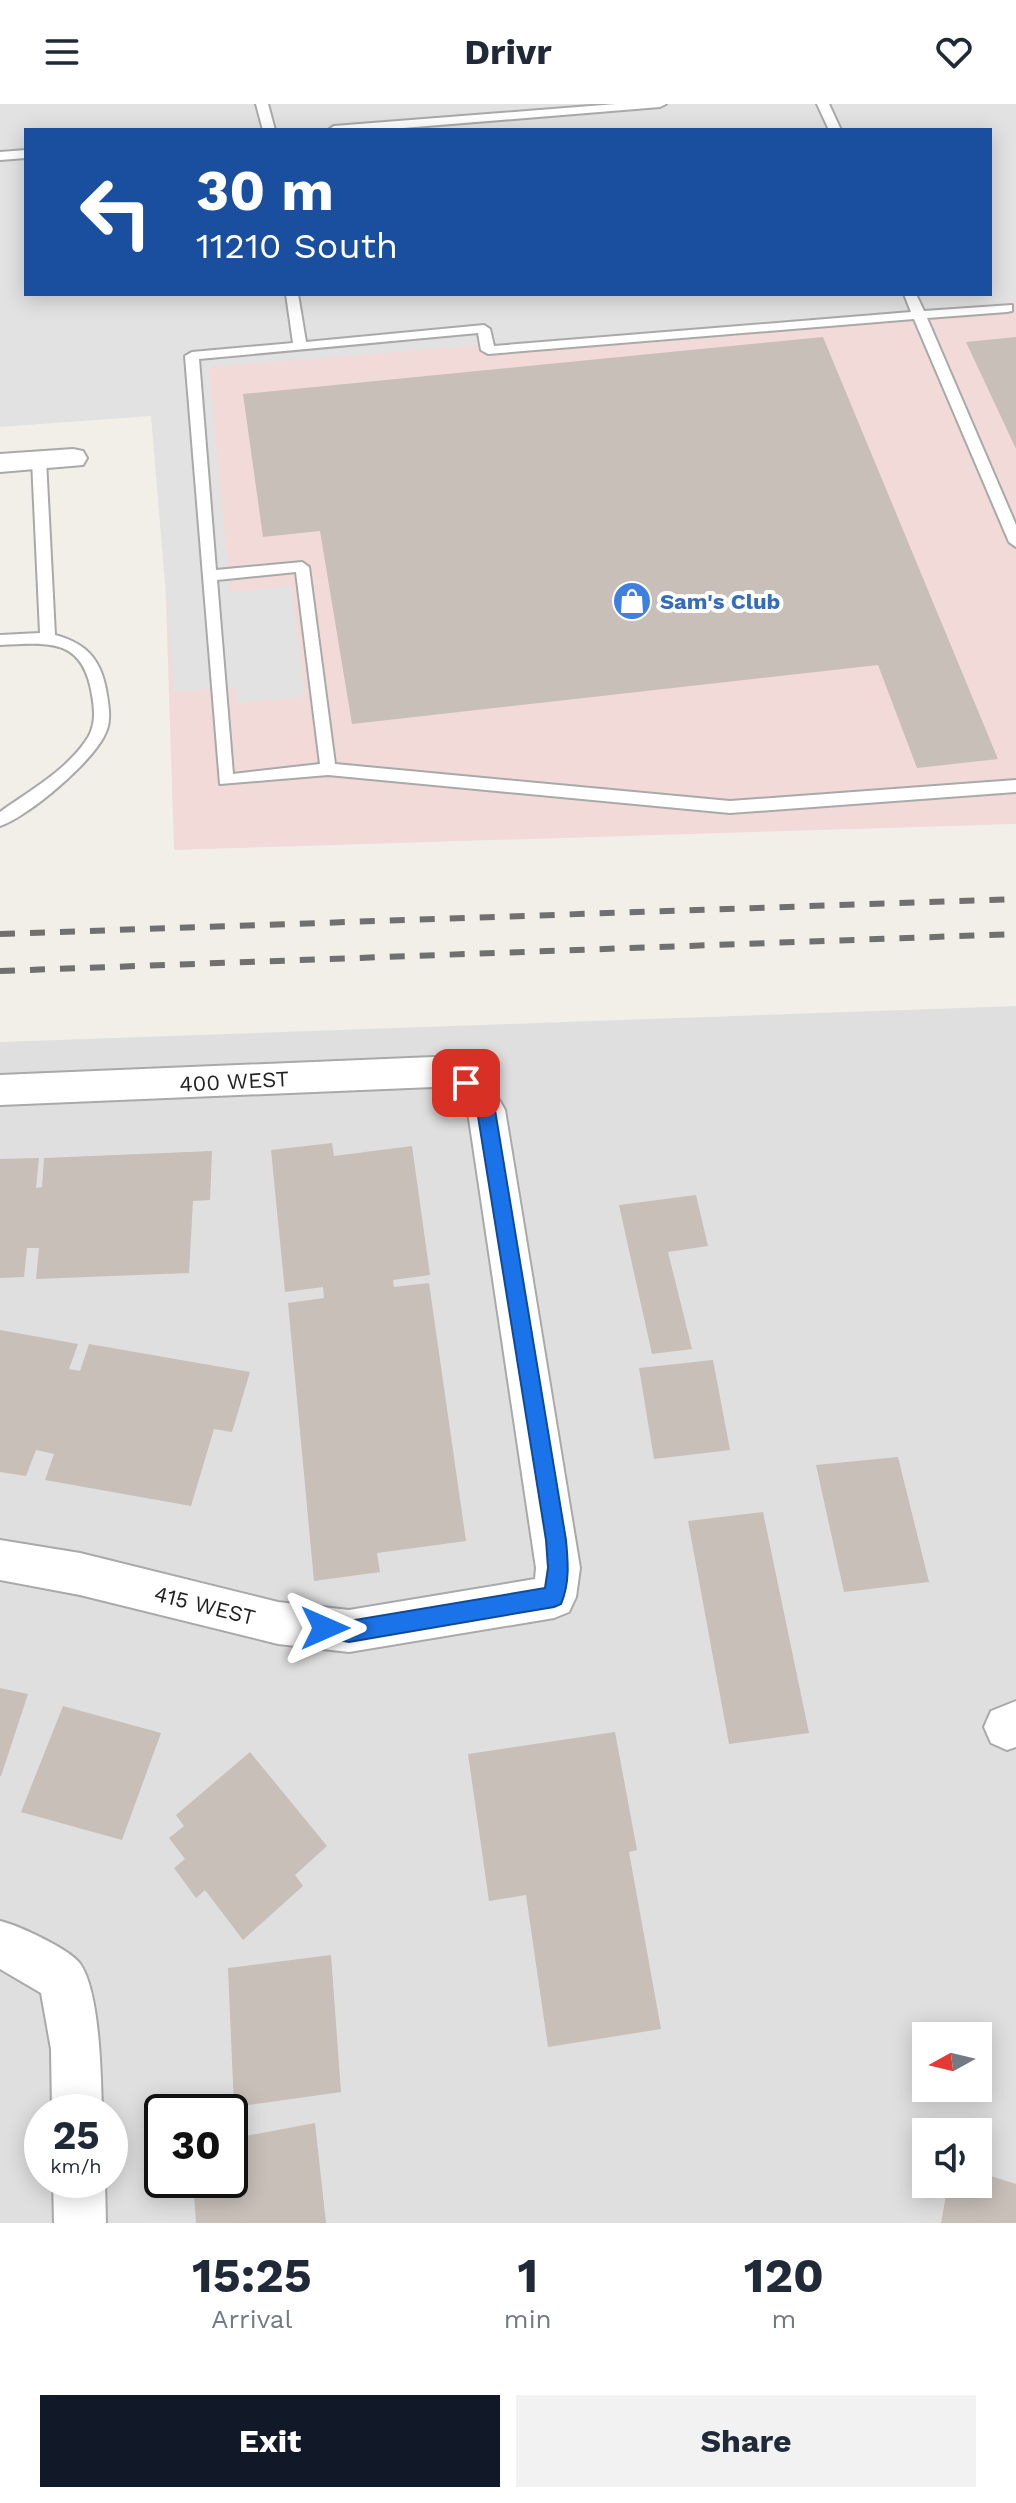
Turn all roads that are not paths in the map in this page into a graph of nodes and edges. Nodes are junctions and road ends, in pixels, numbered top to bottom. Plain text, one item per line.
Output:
1 (262, 104) edge
2 (434, 104) edge
3 (660, 104) edge
4 (823, 104) edge
5 (556, 108) edge
6 (438, 122) junction
7 (268, 128) edge
8 (360, 128) edge
9 (834, 128) edge
10 (24, 154) edge
11 (0, 156) edge
12 (292, 296) edge
13 (911, 296) edge
14 (1007, 308) dead end
15 (920, 315) junction
16 (300, 346) junction
17 (73, 458) dead end
18 (39, 460) junction
19 (0, 463) edge
20 (1016, 542) edge
21 (209, 576) junction
22 (48, 638) junction
23 (0, 640) edge
24 (328, 769) junction
25 (1016, 786) edge
26 (0, 820) edge
27 (0, 1090) edge
28 (0, 1560) edge
29 (554, 1597) joint
30 (0, 1945) edge
31 (77, 2094) edge
32 (79, 2198) edge
33 (80, 2223) edge

1 - 7 lane
2 - 6 lane
3 - 5 lane
4 - 9 lane
5 - 6 lane
6 - 8 lane
10 - 11 lane
12 - 16 lane
13 - 15 lane
14 - 15 lane
15 - 16 lane
15 - 20 lane
16 - 21 lane
17 - 18 street
18 - 19 street
18 - 22 lane
21 - 24 lane
21 - 24 lane
22 - 23 lane
22 - 26 lane
24 - 25 lane
27 - 29 street, 400 WEST
28 - 29 street, 415 WEST
30 - 31 street
32 - 33 street

